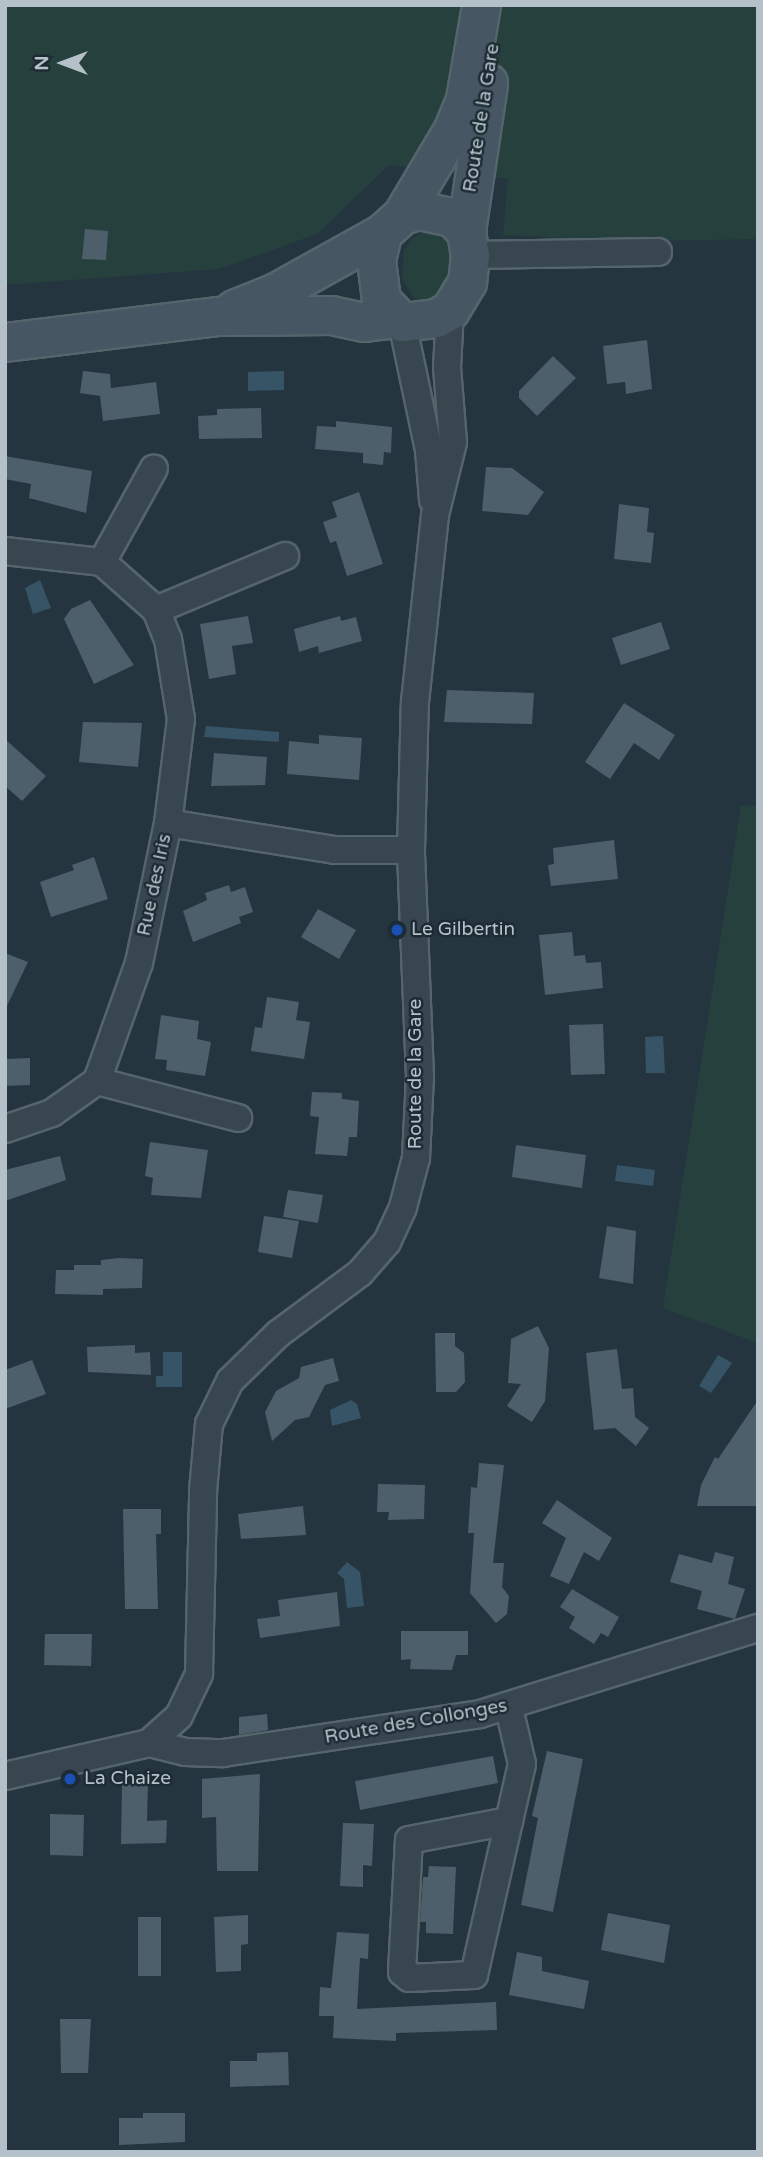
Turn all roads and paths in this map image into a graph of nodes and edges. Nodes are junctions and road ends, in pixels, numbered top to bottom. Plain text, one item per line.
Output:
1 (481, 5) edge
2 (499, 5) edge
3 (392, 224) junction
4 (468, 243) junction
5 (659, 252) dead end
6 (450, 310) junction
7 (218, 316) junction
8 (399, 320) junction
9 (5, 342) edge
10 (154, 468) dead end
11 (435, 515) junction
12 (5, 551) edge
13 (285, 556) dead end
14 (102, 562) junction
15 (156, 610) junction
16 (167, 823) junction
17 (411, 850) junction
18 (97, 1081) junction
19 (238, 1118) dead end
20 (5, 1129) edge
21 (758, 1628) edge
22 (509, 1707) junction
23 (149, 1743) junction
24 (5, 1776) edge
25 (509, 1821) junction

1 - 3 main road, Route de la Gare
2 - 4 main road, Route de la Gare
3 - 4 main road, Route de la Gare
3 - 7 main road
3 - 8 main road, Route de la Gare
4 - 5 street
4 - 6 main road, Route de la Gare
6 - 8 main road
6 - 11 street, Route de la Gare
7 - 8 main road
7 - 9 main road
8 - 11 street, Route de la Gare
10 - 14 street
11 - 17 street, Route de la Gare
12 - 14 street
13 - 15 street
14 - 15 street
15 - 16 street
16 - 17 street, Rue des Iris
16 - 18 street, Rue des Iris
17 - 23 street, Route de la Gare
18 - 19 street
18 - 20 street
21 - 22 street, Route des Collonges
22 - 23 street, Route des Collonges
22 - 25 street
23 - 24 street
25 - 25 street

